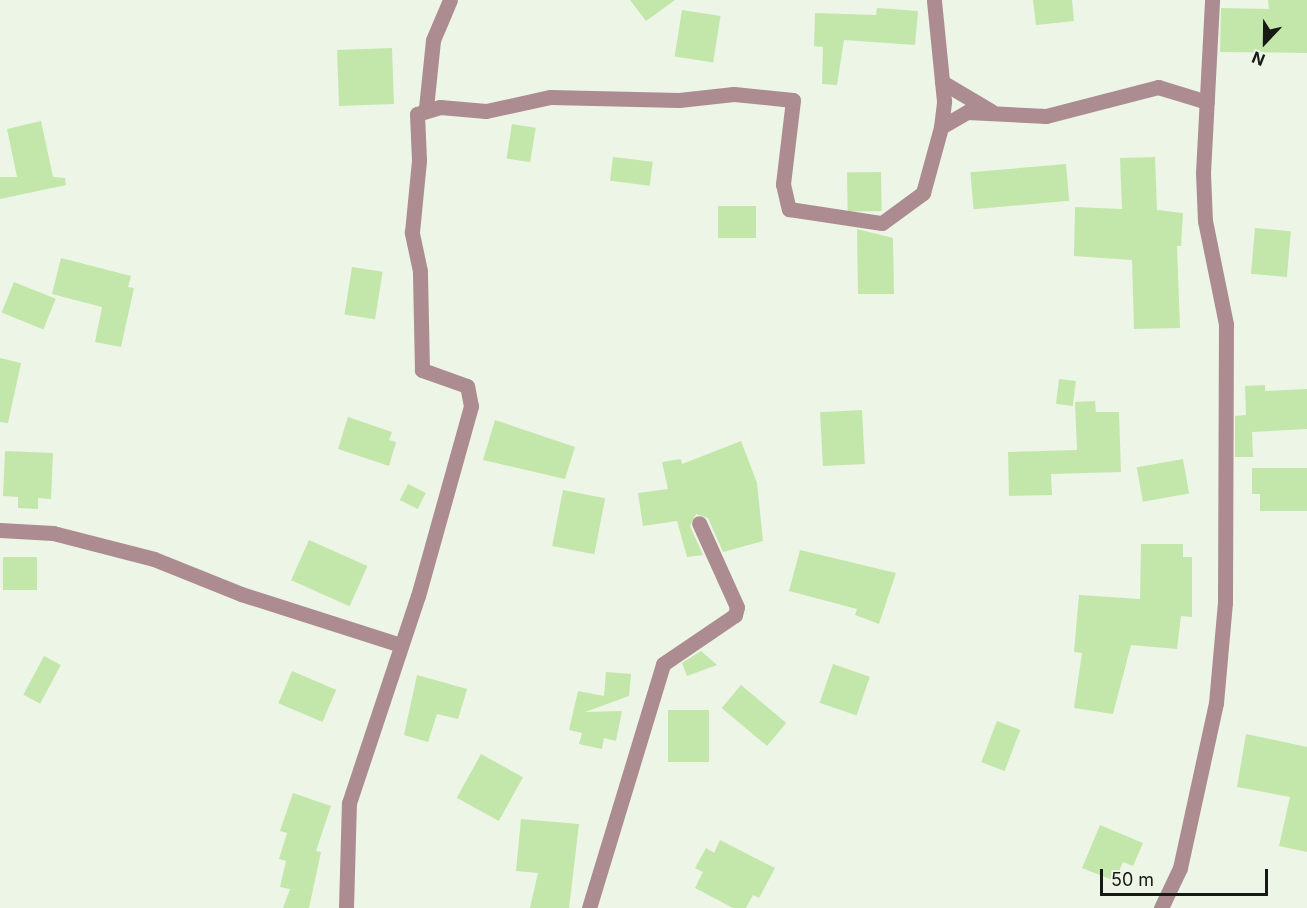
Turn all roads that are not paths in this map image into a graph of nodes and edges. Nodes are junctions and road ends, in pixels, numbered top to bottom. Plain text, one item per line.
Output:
1 (450, 0) edge
2 (934, 0) edge
3 (1212, 0) edge
4 (942, 82) junction
5 (1207, 102) junction
6 (426, 108) junction
7 (991, 111) junction
8 (941, 127) junction
9 (699, 523) dead end
10 (0, 530) edge
11 (401, 645) junction
12 (346, 908) edge
13 (589, 908) edge
14 (1161, 908) edge

1 - 6 street
2 - 4 street
3 - 5 street
4 - 7 street
4 - 8 street
5 - 7 street
5 - 14 street
6 - 8 street
6 - 11 street
7 - 8 street
9 - 13 street
10 - 11 street
11 - 12 street

